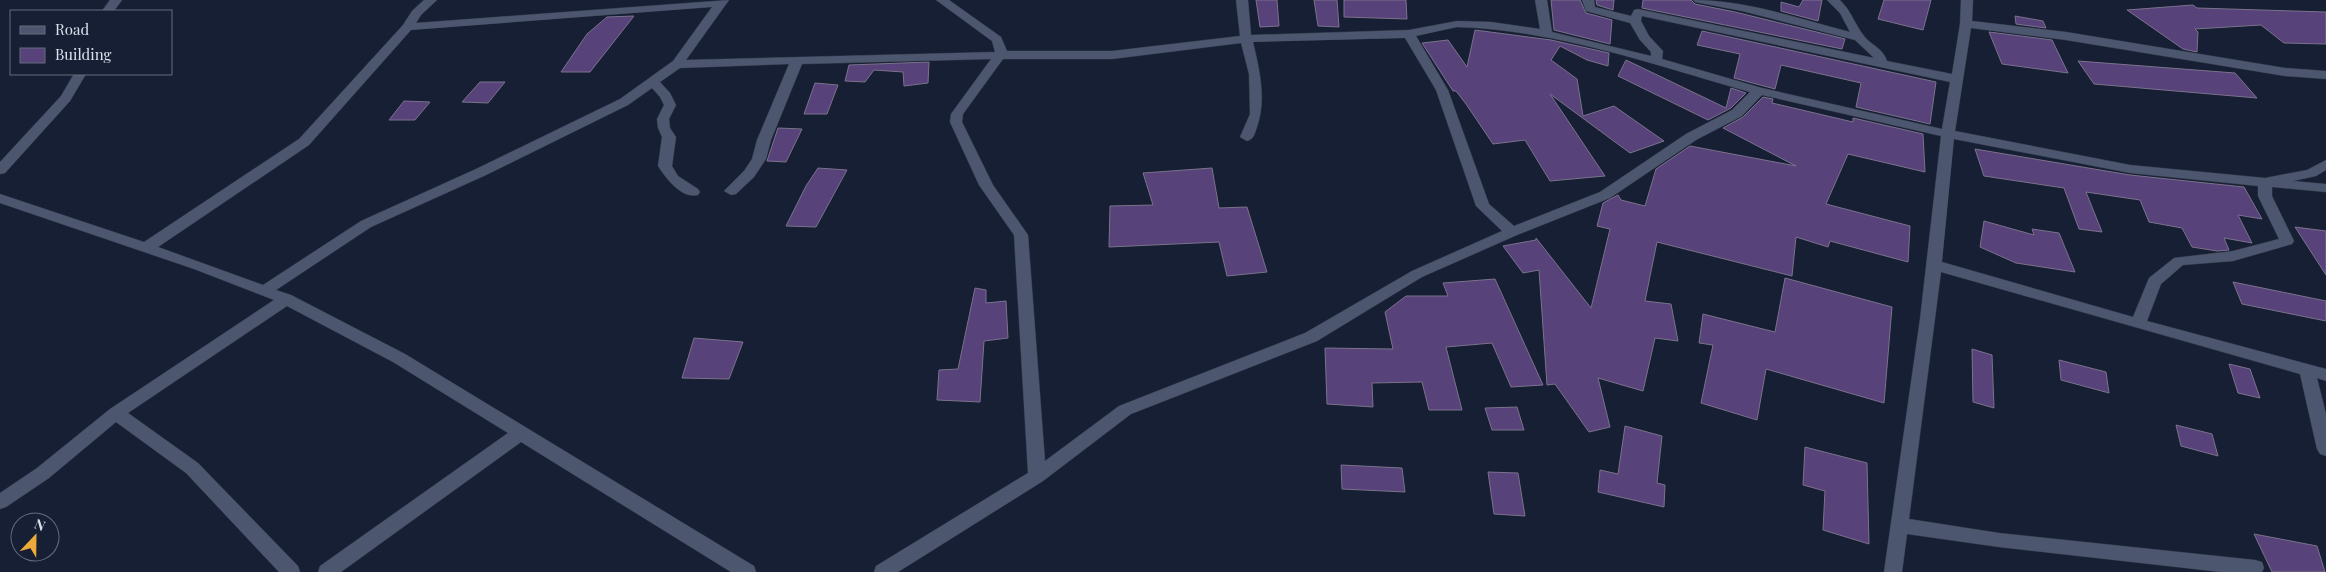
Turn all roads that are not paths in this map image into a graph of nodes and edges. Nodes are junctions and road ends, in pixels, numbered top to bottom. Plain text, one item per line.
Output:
1 (431, 0) edge
2 (942, 0) edge
3 (1242, 0) edge
4 (1541, 0) edge
5 (1588, 0) edge
6 (1699, 0) edge
7 (1833, 0) edge
8 (1967, 0) edge
9 (721, 2) edge
10 (1635, 21) junction
11 (1966, 24) junction
12 (408, 27) junction
13 (1409, 34) junction
14 (1547, 34) junction
15 (1859, 38) junction
16 (1246, 39) junction
17 (1000, 55) junction
18 (797, 61) junction
19 (1656, 61) junction
20 (1882, 63) junction
21 (677, 64) junction
22 (79, 75) edge
23 (2326, 75) edge
24 (1956, 79) junction
25 (653, 82) junction
26 (1759, 91) junction
27 (1948, 134) junction
28 (1247, 137) dead end
29 (2326, 164) edge
30 (0, 170) edge
31 (2265, 182) junction
32 (2326, 188) edge
33 (732, 191) dead end
34 (693, 192) dead end
35 (0, 198) edge
36 (1512, 232) junction
37 (146, 248) junction
38 (1935, 264) junction
39 (265, 290) junction
40 (286, 299) junction
41 (2138, 324) junction
42 (2307, 370) junction
43 (2326, 375) edge
44 (116, 413) junction
45 (521, 433) junction
46 (2326, 449) edge
47 (1037, 476) junction
48 (0, 502) edge
49 (1899, 525) junction
50 (2255, 568) dead end
51 (734, 569) edge
52 (291, 572) edge
53 (327, 572) edge
54 (883, 572) edge
55 (1893, 572) edge

1 - 12 street
2 - 17 street
3 - 16 street
4 - 14 street
5 - 10 street
6 - 15 street
7 - 15 street
8 - 11 street
9 - 12 street
9 - 21 street
10 - 19 street
10 - 20 street
11 - 23 street
11 - 24 street
12 - 37 street
13 - 14 street
13 - 16 street
13 - 36 street
14 - 19 street
15 - 20 street
16 - 17 street
16 - 28 street
17 - 18 street
17 - 47 street
18 - 21 street
18 - 33 street
19 - 26 street
20 - 24 street
21 - 25 street
22 - 30 street
24 - 27 street
25 - 34 street
25 - 39 street
26 - 27 street
26 - 36 street
27 - 31 street
27 - 38 street
29 - 31 street
31 - 32 street
31 - 41 street
35 - 37 street
36 - 47 street
37 - 39 street
38 - 41 street
38 - 49 street
39 - 40 street
40 - 44 street
40 - 45 street
41 - 42 street
42 - 43 street
42 - 46 street
44 - 48 street
44 - 52 street
45 - 51 street
45 - 53 street
47 - 54 street
49 - 50 street
49 - 55 street

